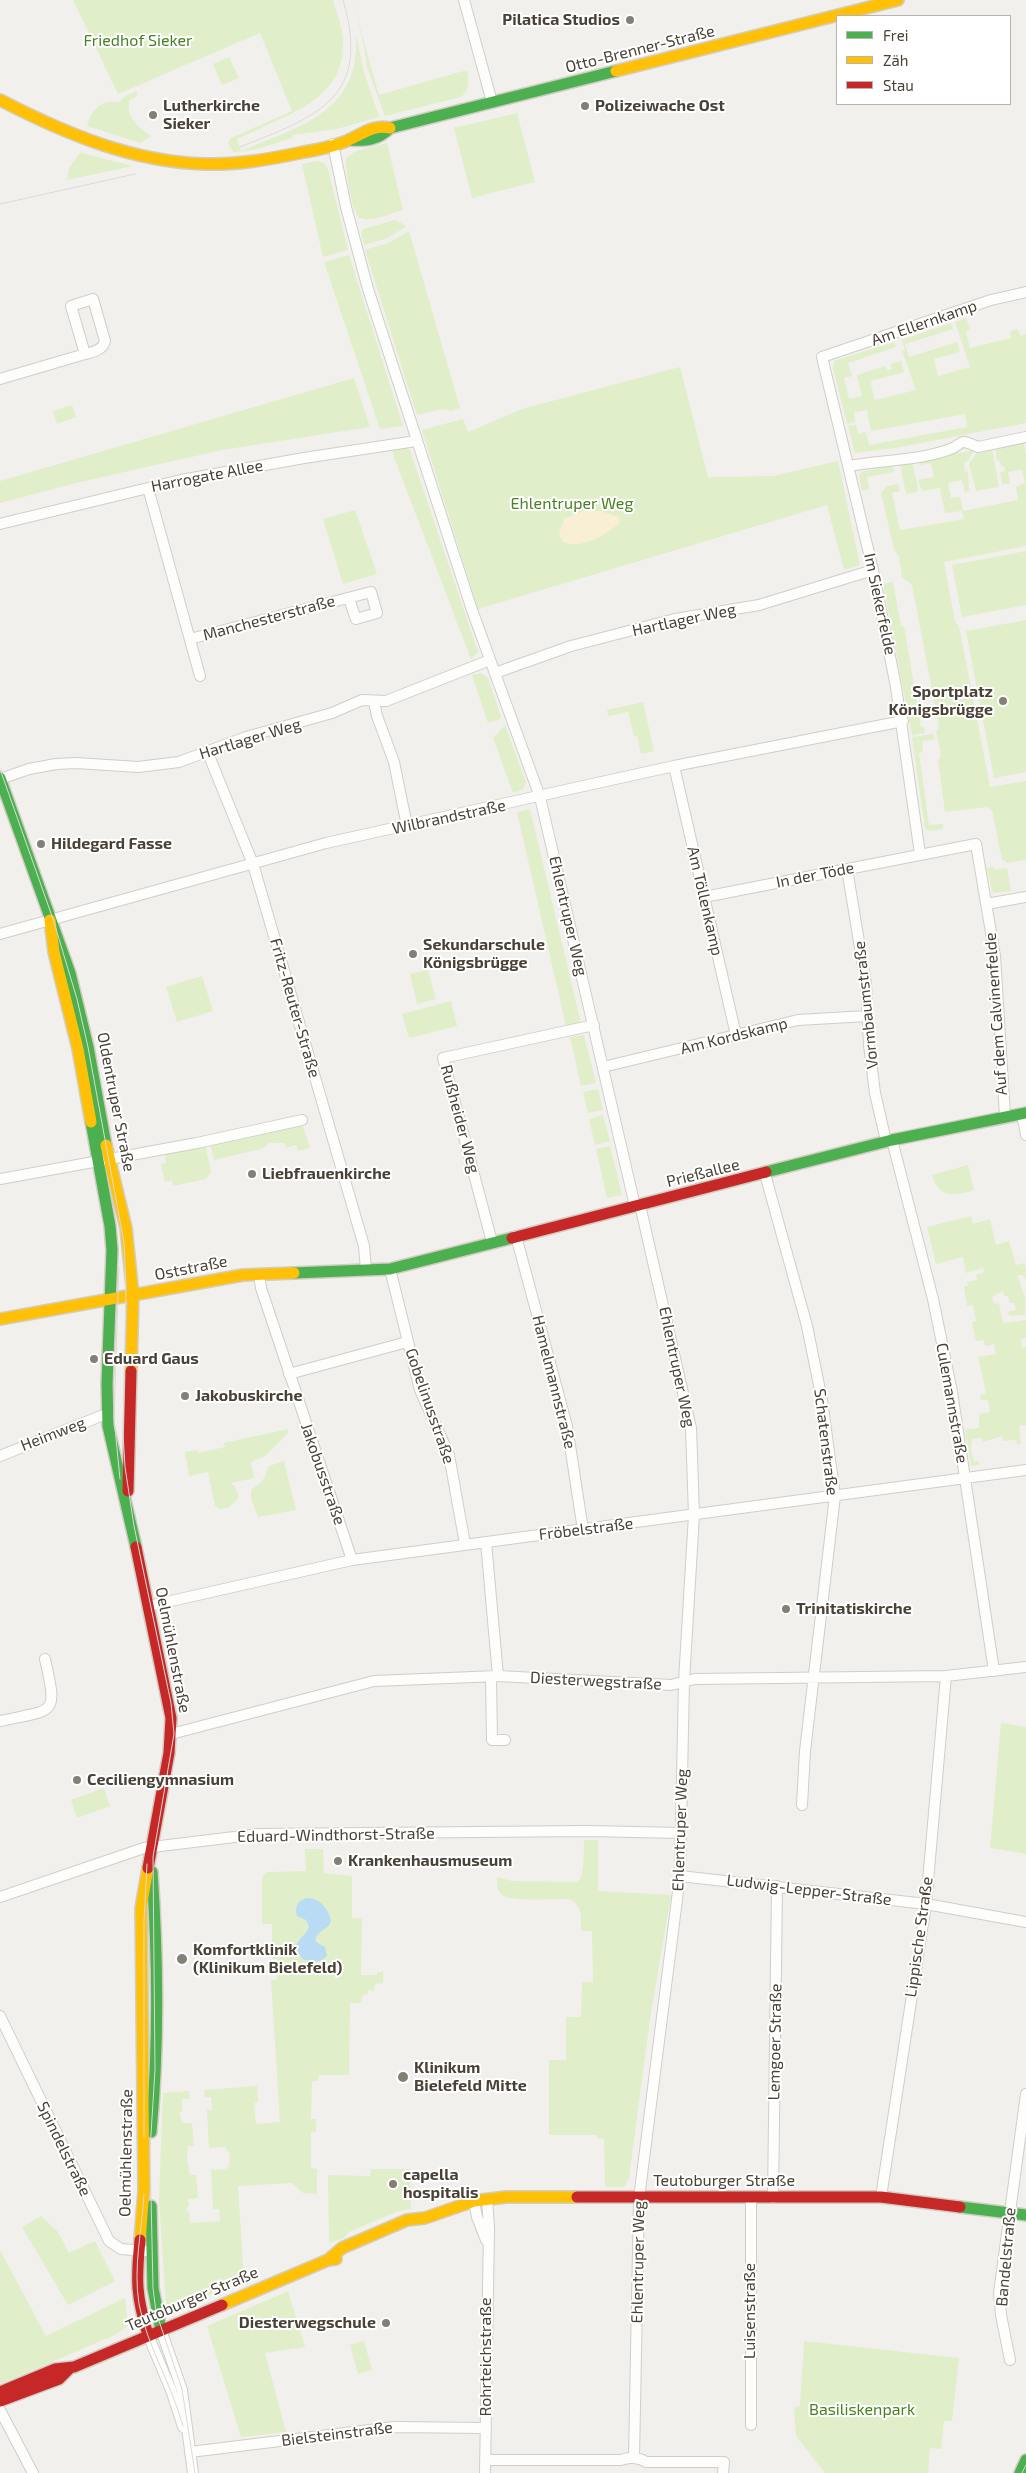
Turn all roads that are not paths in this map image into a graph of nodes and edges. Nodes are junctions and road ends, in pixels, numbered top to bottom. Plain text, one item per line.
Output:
1 (464, 0) edge
2 (898, 0) edge
3 (838, 15) edge
4 (836, 16) edge
5 (0, 100) edge
6 (492, 102) junction
7 (333, 144) junction
8 (1026, 292) edge
9 (85, 354) junction
10 (822, 357) joint
11 (0, 379) edge
12 (1026, 437) edge
13 (416, 441) junction
14 (849, 466) junction
15 (148, 488) junction
16 (0, 524) edge
17 (873, 570) junction
18 (349, 599) dead end
19 (190, 639) junction
20 (490, 660) junction
21 (495, 673) junction
22 (200, 676) dead end
23 (374, 702) junction
24 (903, 721) junction
25 (207, 751) junction
26 (674, 766) junction
27 (0, 778) edge
28 (540, 797) junction
29 (407, 826) junction
30 (923, 854) junction
31 (253, 864) junction
32 (847, 869) junction
33 (1026, 897) edge
34 (704, 898) junction
35 (986, 904) junction
36 (50, 920) junction
37 (0, 934) edge
38 (867, 1016) junction
39 (594, 1025) junction
40 (736, 1036) junction
41 (603, 1067) junction
42 (1024, 1114) edge
43 (1005, 1116) junction
44 (302, 1120) dead end
45 (1026, 1135) edge
46 (889, 1141) junction
47 (105, 1160) junction
48 (765, 1174) junction
49 (0, 1179) edge
50 (638, 1206) junction
51 (516, 1236) junction
52 (492, 1242) junction
53 (390, 1269) junction
54 (366, 1270) junction
55 (259, 1274) junction
56 (133, 1295) junction
57 (110, 1299) junction
58 (0, 1319) edge
59 (407, 1342) junction
60 (289, 1374) junction
61 (107, 1415) junction
62 (0, 1456) edge
63 (1026, 1470) edge
64 (964, 1478) junction
65 (835, 1496) junction
66 (694, 1515) junction
67 (130, 1520) junction
68 (583, 1530) junction
69 (486, 1542) junction
70 (465, 1544) junction
71 (352, 1560) junction
72 (149, 1606) junction
73 (45, 1659) dead end
74 (1026, 1667) edge
75 (994, 1671) junction
76 (495, 1676) junction
77 (814, 1676) junction
78 (946, 1676) junction
79 (684, 1681) junction
80 (0, 1721) edge
81 (171, 1734) junction
82 (505, 1740) dead end
83 (802, 1805) dead end
84 (681, 1833) junction
85 (152, 1846) junction
86 (680, 1876) junction
87 (777, 1886) junction
88 (0, 1897) edge
89 (926, 1904) junction
90 (1026, 1922) edge
91 (0, 2016) edge
92 (1026, 2094) edge
93 (881, 2197) junction
94 (639, 2198) junction
95 (750, 2198) junction
96 (774, 2198) junction
97 (487, 2199) junction
98 (474, 2201) junction
99 (1009, 2213) junction
100 (1026, 2216) edge
101 (487, 2241) junction
102 (138, 2251) junction
103 (151, 2252) junction
104 (161, 2330) junction
105 (148, 2335) junction
106 (1010, 2360) dead end
107 (69, 2369) junction
108 (0, 2392) edge
109 (0, 2401) edge
110 (0, 2410) edge
111 (751, 2425) dead end
112 (485, 2428) junction
113 (190, 2452) junction
114 (634, 2458) junction
115 (485, 2460) junction
116 (1026, 2460) edge
117 (724, 2468) edge
118 (33, 2473) edge
119 (193, 2473) edge
120 (485, 2473) edge
121 (1020, 2473) edge

1 - 6 street
2 - 3 street, Otto-Brenner-Straße
4 - 6 street, Otto-Brenner-Straße
5 - 7 street, Otto-Brenner-Straße
6 - 7 street, Otto-Brenner-Straße
7 - 13 street, Ehlentruper Weg
8 - 10 street, Am Ellernkamp
9 - 9 street
9 - 11 street
10 - 14 street, Im Siekerfelde
12 - 14 street
13 - 15 street, Harrogate Allee
13 - 20 street, Ehlentruper Weg
14 - 17 street, Im Siekerfelde
15 - 16 street, Harrogate Allee
15 - 19 street, Manchesterstraße
17 - 21 street, Hartlager Weg
17 - 24 street, Im Siekerfelde
18 - 19 street, Manchesterstraße
19 - 22 street, Manchesterstraße
20 - 21 street, Ehlentruper Weg
20 - 23 street, Hartlager Weg
21 - 28 street, Ehlentruper Weg
23 - 25 street, Hartlager Weg
23 - 29 street
24 - 26 street, Wilbrandstraße
24 - 30 street, Im Siekerfelde
25 - 27 street, Hartlager Weg
25 - 31 street, Fritz-Reuter-Straße
26 - 28 street, Wilbrandstraße
26 - 34 street, Am Töllenkamp
27 - 36 street, Oldentruper Straße
28 - 29 street, Wilbrandstraße
28 - 39 street, Ehlentruper Weg
29 - 31 street, Wilbrandstraße
30 - 32 street, In der Töde
30 - 35 street, Auf dem Calvinenfelde
31 - 36 street, Wilbrandstraße
31 - 54 street, Fritz-Reuter-Straße
32 - 34 street, In der Töde
32 - 38 street, Vormbaumstraße
33 - 35 street
34 - 40 street, Am Töllenkamp
35 - 43 street, Auf dem Calvinenfelde
36 - 37 street, Wilbrandstraße
36 - 47 street, Oldentruper Straße
38 - 40 street, Am Kordskamp
38 - 46 street, Vormbaumstraße
39 - 41 street, Ehlentruper Weg
39 - 52 street, Rußheider Weg
40 - 41 street, Am Kordskamp
41 - 50 street, Ehlentruper Weg
42 - 43 street, Prießallee
42 - 45 street
43 - 46 street, Prießallee
44 - 47 street
46 - 48 street, Prießallee
46 - 64 street, Culemannstraße
47 - 49 street
47 - 56 street, Oldentruper Straße
47 - 57 street, Oldentruper Straße
48 - 50 street, Prießallee
48 - 65 street, Schatenstraße
50 - 51 street, Prießallee
50 - 66 street, Ehlentruper Weg
51 - 52 street, Prießallee
51 - 68 street, Hamelmannstraße
52 - 53 street, Prießallee
53 - 54 street, Oststraße
53 - 59 street, Gobelinusstraße
54 - 55 street, Oststraße
55 - 56 street, Oststraße
55 - 60 street, Jakobusstraße
56 - 57 street, Oststraße
56 - 67 street, Oelmühlenstraße
57 - 58 street, Oststraße
57 - 61 street, Oelmühlenstraße
59 - 60 street
59 - 70 street, Gobelinusstraße
60 - 71 street, Jakobusstraße
61 - 62 street, Heimweg
61 - 67 street, Oelmühlenstraße
63 - 64 street, Fröbelstraße
64 - 65 street, Fröbelstraße
64 - 75 street, Culemannstraße
65 - 66 street, Fröbelstraße
65 - 77 street, Schatenstraße
66 - 68 street, Fröbelstraße
66 - 79 street, Ehlentruper Weg
67 - 72 street, Oelmühlenstraße
68 - 69 street, Fröbelstraße
69 - 70 street, Fröbelstraße
69 - 76 street
70 - 71 street, Fröbelstraße
71 - 72 street, Fröbelstraße
72 - 81 street, Oelmühlenstraße
73 - 80 street
74 - 75 street, Diesterwegstraße
75 - 78 street, Diesterwegstraße
76 - 79 street, Diesterwegstraße
76 - 81 street, Diesterwegstraße
76 - 82 street
77 - 78 street, Diesterwegstraße
77 - 79 street, Diesterwegstraße
77 - 83 street, Schatenstraße
78 - 89 street, Lippische Straße
79 - 84 street, Ehlentruper Weg
81 - 85 street, Oelmühlenstraße
84 - 85 street, Eduard-Windthorst-Straße
84 - 86 street, Ehlentruper Weg
85 - 88 street, Eduard-Windthorst-Straße
85 - 102 street, Oelmühlenstraße
85 - 103 street, Oelmühlenstraße
86 - 87 street, Ludwig-Lepper-Straße
86 - 94 street, Ehlentruper Weg
87 - 89 street, Ludwig-Lepper-Straße
87 - 96 street, Lemgoer Straße
89 - 90 street, Ludwig-Lepper-Straße
89 - 93 street, Lippische Straße
91 - 102 street, Spindelstraße
92 - 99 street, Bandelstraße
93 - 96 street, Teutoburger Straße
93 - 99 street, Teutoburger Straße
94 - 95 street, Teutoburger Straße
94 - 97 street, Teutoburger Straße
94 - 114 street, Ehlentruper Weg
95 - 96 street, Teutoburger Straße
95 - 111 street, Luisenstraße
97 - 98 street, Teutoburger Straße
97 - 101 street, Rohrteichstraße
98 - 101 street, Rohrteichstraße
98 - 104 street, Teutoburger Straße
99 - 100 street, Teutoburger Straße
99 - 106 street, Bandelstraße
101 - 112 street, Rohrteichstraße
102 - 103 street, Spindelstraße
102 - 105 street, Oelmühlenstraße
103 - 104 street, Oelmühlenstraße
104 - 105 street, Teutoburger Straße
104 - 113 street, Oelmühlenstraße
105 - 107 street, Teutoburger Straße
105 - 113 street, Oelmühlenstraße
107 - 108 street, Teutoburger Straße
107 - 109 street, Teutoburger Straße
110 - 118 street
112 - 113 street, Bielsteinstraße
112 - 115 street, Rohrteichstraße
113 - 119 street, Oelmühlenstraße
114 - 115 street
114 - 117 street
115 - 120 street, Rohrteichstraße
116 - 121 street

